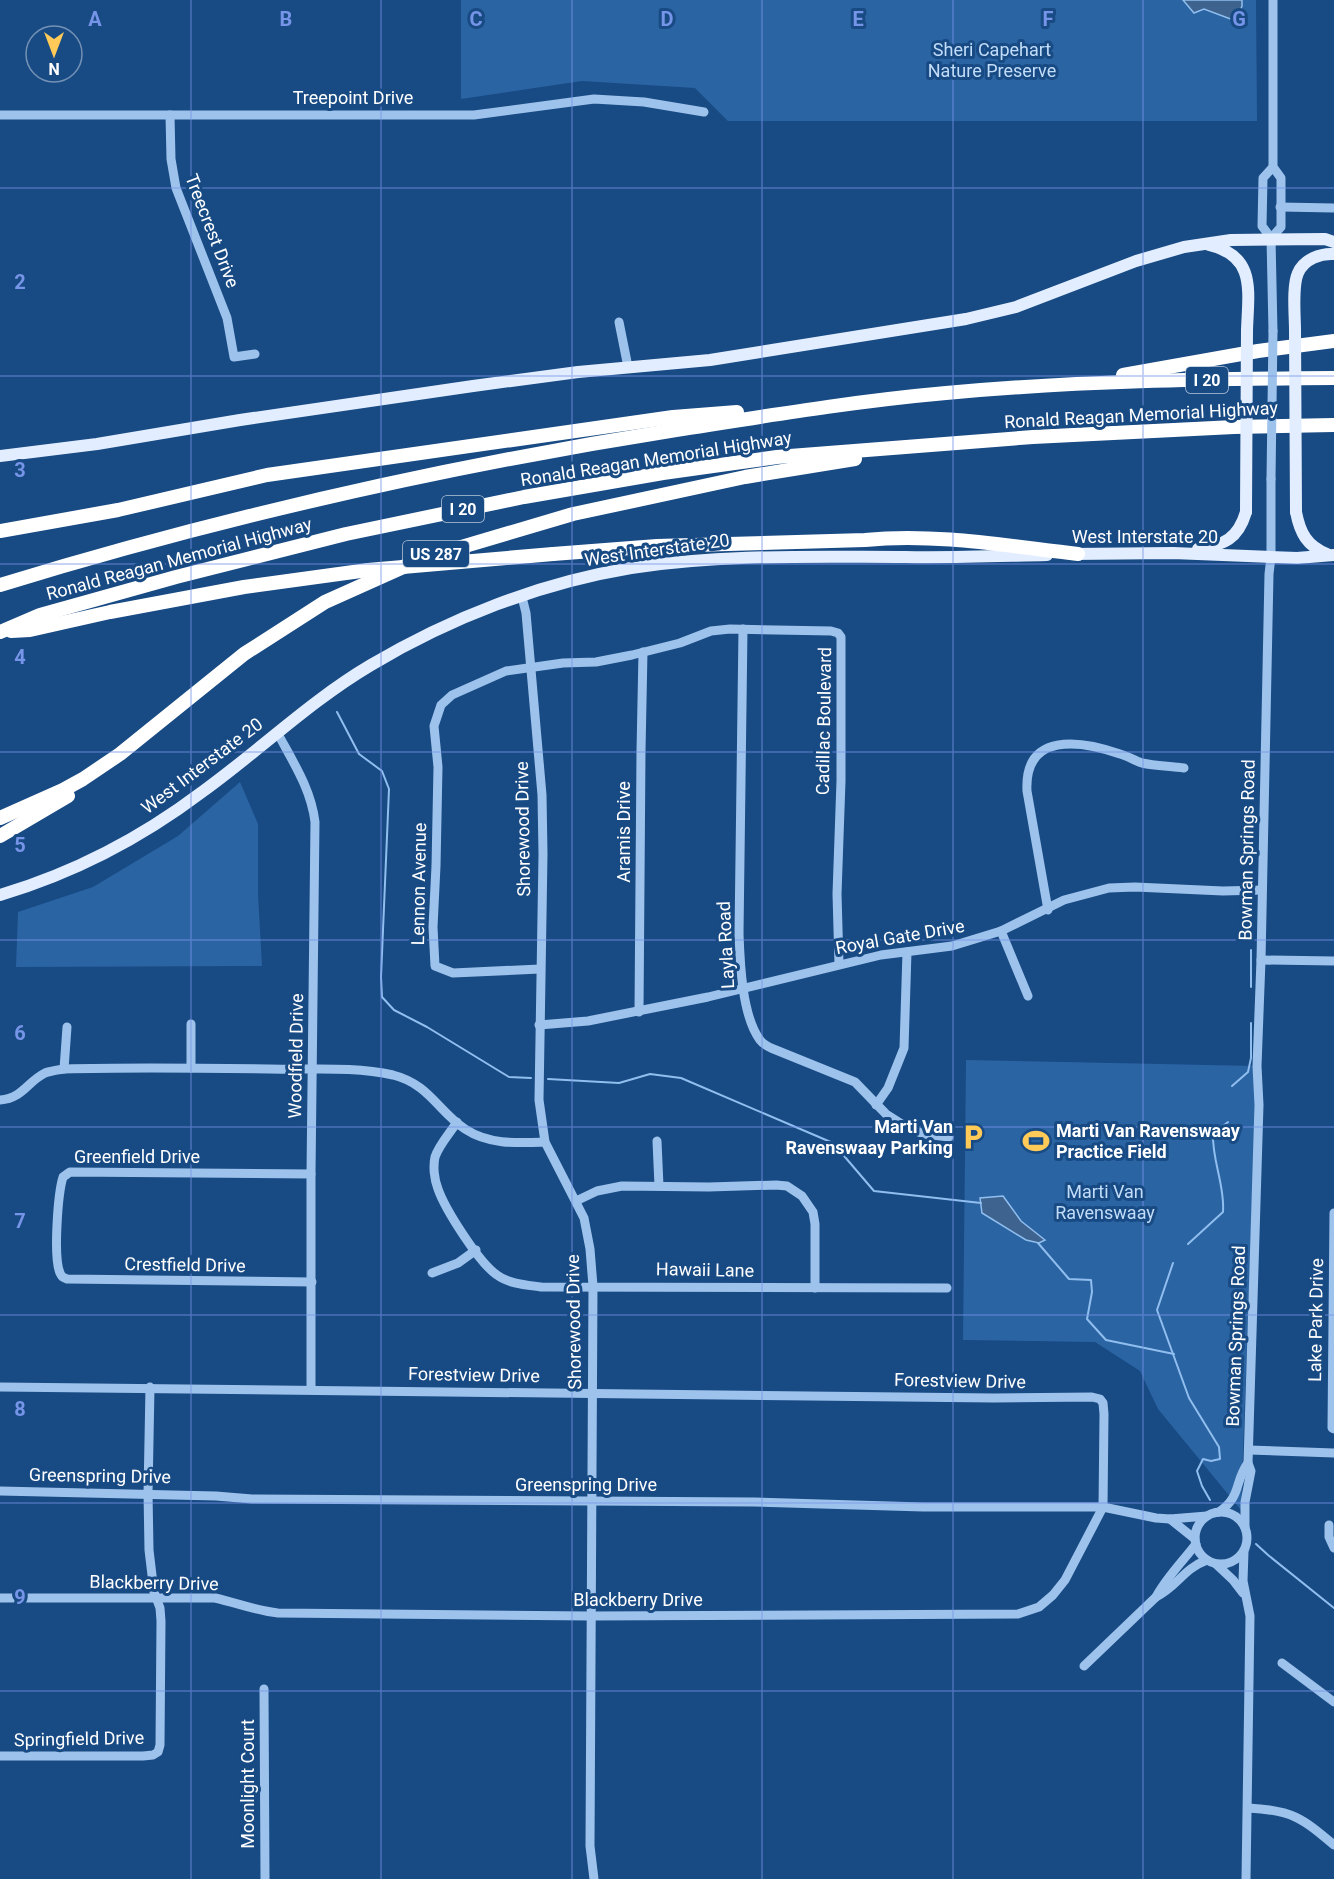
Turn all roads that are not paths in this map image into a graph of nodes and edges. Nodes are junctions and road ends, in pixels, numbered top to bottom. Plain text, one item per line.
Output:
1 (1273, 0) edge
2 (704, 112) dead end
3 (0, 115) edge
4 (170, 115) junction
5 (1273, 166) junction
6 (1280, 207) junction
7 (1334, 208) edge
8 (1271, 238) junction
9 (1334, 242) edge
10 (1203, 244) junction
11 (1334, 254) edge
12 (619, 322) dead end
13 (1334, 340) edge
14 (255, 354) dead end
15 (628, 367) junction
16 (1334, 378) edge
17 (1079, 383) junction
18 (832, 405) junction
19 (1334, 424) edge
20 (936, 445) junction
21 (0, 456) edge
22 (0, 531) edge
23 (1173, 553) junction
24 (1078, 554) junction
25 (1332, 555) edge
26 (1271, 557) junction
27 (0, 585) edge
28 (522, 597) junction
29 (743, 629) junction
30 (1, 631) edge
31 (643, 652) junction
32 (531, 666) junction
33 (446, 700) joint
34 (277, 732) junction
35 (1184, 768) dead end
36 (83, 779) junction
37 (0, 818) edge
38 (0, 836) edge
39 (1262, 890) junction
40 (0, 895) edge
41 (1048, 909) junction
42 (1001, 931) junction
43 (907, 952) junction
44 (1261, 960) junction
45 (1334, 961) edge
46 (839, 964) junction
47 (540, 969) junction
48 (744, 987) junction
49 (1028, 996) dead end
50 (639, 1012) junction
51 (191, 1024) dead end
52 (539, 1024) junction
53 (67, 1027) dead end
54 (191, 1068) junction
55 (64, 1069) junction
56 (312, 1070) junction
57 (0, 1100) edge
58 (876, 1106) junction
59 (458, 1122) junction
60 (949, 1137) dead end
61 (657, 1141) dead end
62 (545, 1142) junction
63 (311, 1174) junction
64 (658, 1186) junction
65 (576, 1201) junction
66 (1334, 1213) edge
67 (476, 1250) junction
68 (432, 1273) dead end
69 (61, 1274) joint
70 (312, 1282) junction
71 (593, 1286) junction
72 (815, 1288) junction
73 (947, 1288) dead end
74 (0, 1387) edge
75 (150, 1388) junction
76 (310, 1389) junction
77 (592, 1393) junction
78 (1092, 1397) joint
79 (1333, 1428) edge
80 (1249, 1450) junction
81 (1334, 1452) edge
82 (1248, 1462) junction
83 (0, 1491) edge
84 (148, 1493) junction
85 (591, 1503) junction
86 (1103, 1507) junction
87 (1219, 1512) junction
88 (1207, 1516) junction
89 (1170, 1519) junction
90 (1329, 1525) dead end
91 (1245, 1527) junction
92 (1195, 1541) junction
93 (1334, 1548) edge
94 (1244, 1551) junction
95 (1211, 1562) junction
96 (1156, 1597) junction
97 (0, 1598) edge
98 (155, 1598) junction
99 (1246, 1598) junction
100 (590, 1616) junction
101 (1282, 1663) dead end
102 (1084, 1666) dead end
103 (264, 1689) dead end
104 (1334, 1702) edge
105 (0, 1756) edge
106 (1248, 1808) junction
107 (1334, 1845) edge
108 (265, 1879) edge
109 (594, 1879) edge
110 (1246, 1879) edge

1 - 5 street
2 - 4 street, Treepoint Drive
3 - 4 street, Treepoint Drive
4 - 14 street, Treecrest Drive
5 - 6 street
5 - 8 street
6 - 7 street
6 - 8 street
8 - 9 main road
8 - 10 main road
8 - 26 street, Bowman Springs Road, bridge
10 - 15 main road
10 - 23 main road, bridge
11 - 25 main road, bridge
12 - 15 street
13 - 17 highway
15 - 21 main road
16 - 17 highway, Ronald Reagan Memorial Highway / I 20
17 - 18 highway, Ronald Reagan Memorial Highway / I 20
18 - 22 highway
18 - 27 highway, Ronald Reagan Memorial Highway / I 20
19 - 20 highway, Ronald Reagan Memorial Highway / I 20
20 - 30 highway, Ronald Reagan Memorial Highway / I 20
20 - 36 highway, US 287
23 - 24 main road, West Interstate 20
23 - 26 main road, West Interstate 20
24 - 28 main road, West Interstate 20
24 - 30 highway, bridge
25 - 26 main road, West Interstate 20
26 - 39 street, Bowman Springs Road
28 - 32 street, Shorewood Drive
28 - 34 main road, West Interstate 20
29 - 31 street, Cadillac Boulevard
29 - 46 street, Cadillac Boulevard
29 - 48 street, Layla Road
31 - 32 street, Cadillac Boulevard
31 - 50 street, Aramis Drive
32 - 33 street, Cadillac Boulevard
32 - 47 street, Shorewood Drive
33 - 47 street, Lennon Avenue
34 - 40 main road, West Interstate 20
34 - 56 street, Woodfield Drive
35 - 41 street
36 - 37 highway, US 287
36 - 38 highway
39 - 41 street, Royal Gate Drive
39 - 44 street, Bowman Springs Road
41 - 42 street, Royal Gate Drive
42 - 43 street, Royal Gate Drive
42 - 49 street
43 - 46 street, Royal Gate Drive
43 - 58 street
44 - 45 street
44 - 80 street, Bowman Springs Road
46 - 48 street, Royal Gate Drive
47 - 52 street, Shorewood Drive
48 - 50 street, Royal Gate Drive
48 - 58 street, Layla Road
50 - 52 street, Royal Gate Drive
51 - 54 street
52 - 62 street, Shorewood Drive
53 - 55 street
54 - 55 street
54 - 56 street
55 - 57 street
56 - 59 street
56 - 63 street, Woodfield Drive
58 - 60 street, Layla Road
59 - 62 street
59 - 67 street, Hawaii Lane
61 - 64 street
62 - 65 street, Shorewood Drive
63 - 69 street, Greenfield Drive
63 - 70 street, Woodfield Drive
64 - 65 street
64 - 72 street
65 - 71 street, Shorewood Drive
66 - 79 street, Lake Park Drive
67 - 68 street
67 - 71 street, Hawaii Lane
69 - 70 street, Crestfield Drive
70 - 76 street, Woodfield Drive
71 - 72 street, Hawaii Lane
71 - 77 street, Shorewood Drive
72 - 73 street, Hawaii Lane
74 - 75 street, Forestview Drive
75 - 76 street, Forestview Drive
75 - 84 street
76 - 77 street, Forestview Drive
77 - 78 street, Forestview Drive
77 - 85 street, Shorewood Drive
78 - 86 street, Blackberry Drive
80 - 81 street
80 - 82 street, Bowman Springs Road
82 - 87 street, Bowman Springs Road
82 - 91 street, Bowman Springs Road
83 - 84 street, Greenspring Drive
84 - 85 street, Greenspring Drive
84 - 98 street
85 - 86 street, Greenspring Drive
85 - 100 street, Shorewood Drive
86 - 89 street, Greenspring Drive
86 - 100 street, Blackberry Drive
87 - 88 street
87 - 91 street
88 - 89 street, Greenspring Drive
88 - 92 street
89 - 92 street
90 - 93 street
91 - 94 street
92 - 95 street
92 - 96 street
94 - 95 street
94 - 99 street
95 - 96 street
95 - 99 street
96 - 102 street
97 - 98 street, Blackberry Drive
98 - 100 street, Blackberry Drive
98 - 105 street, Springfield Drive
99 - 106 street
100 - 109 street, Shorewood Drive
101 - 104 street
103 - 108 street, Moonlight Court
106 - 107 street
106 - 110 street

